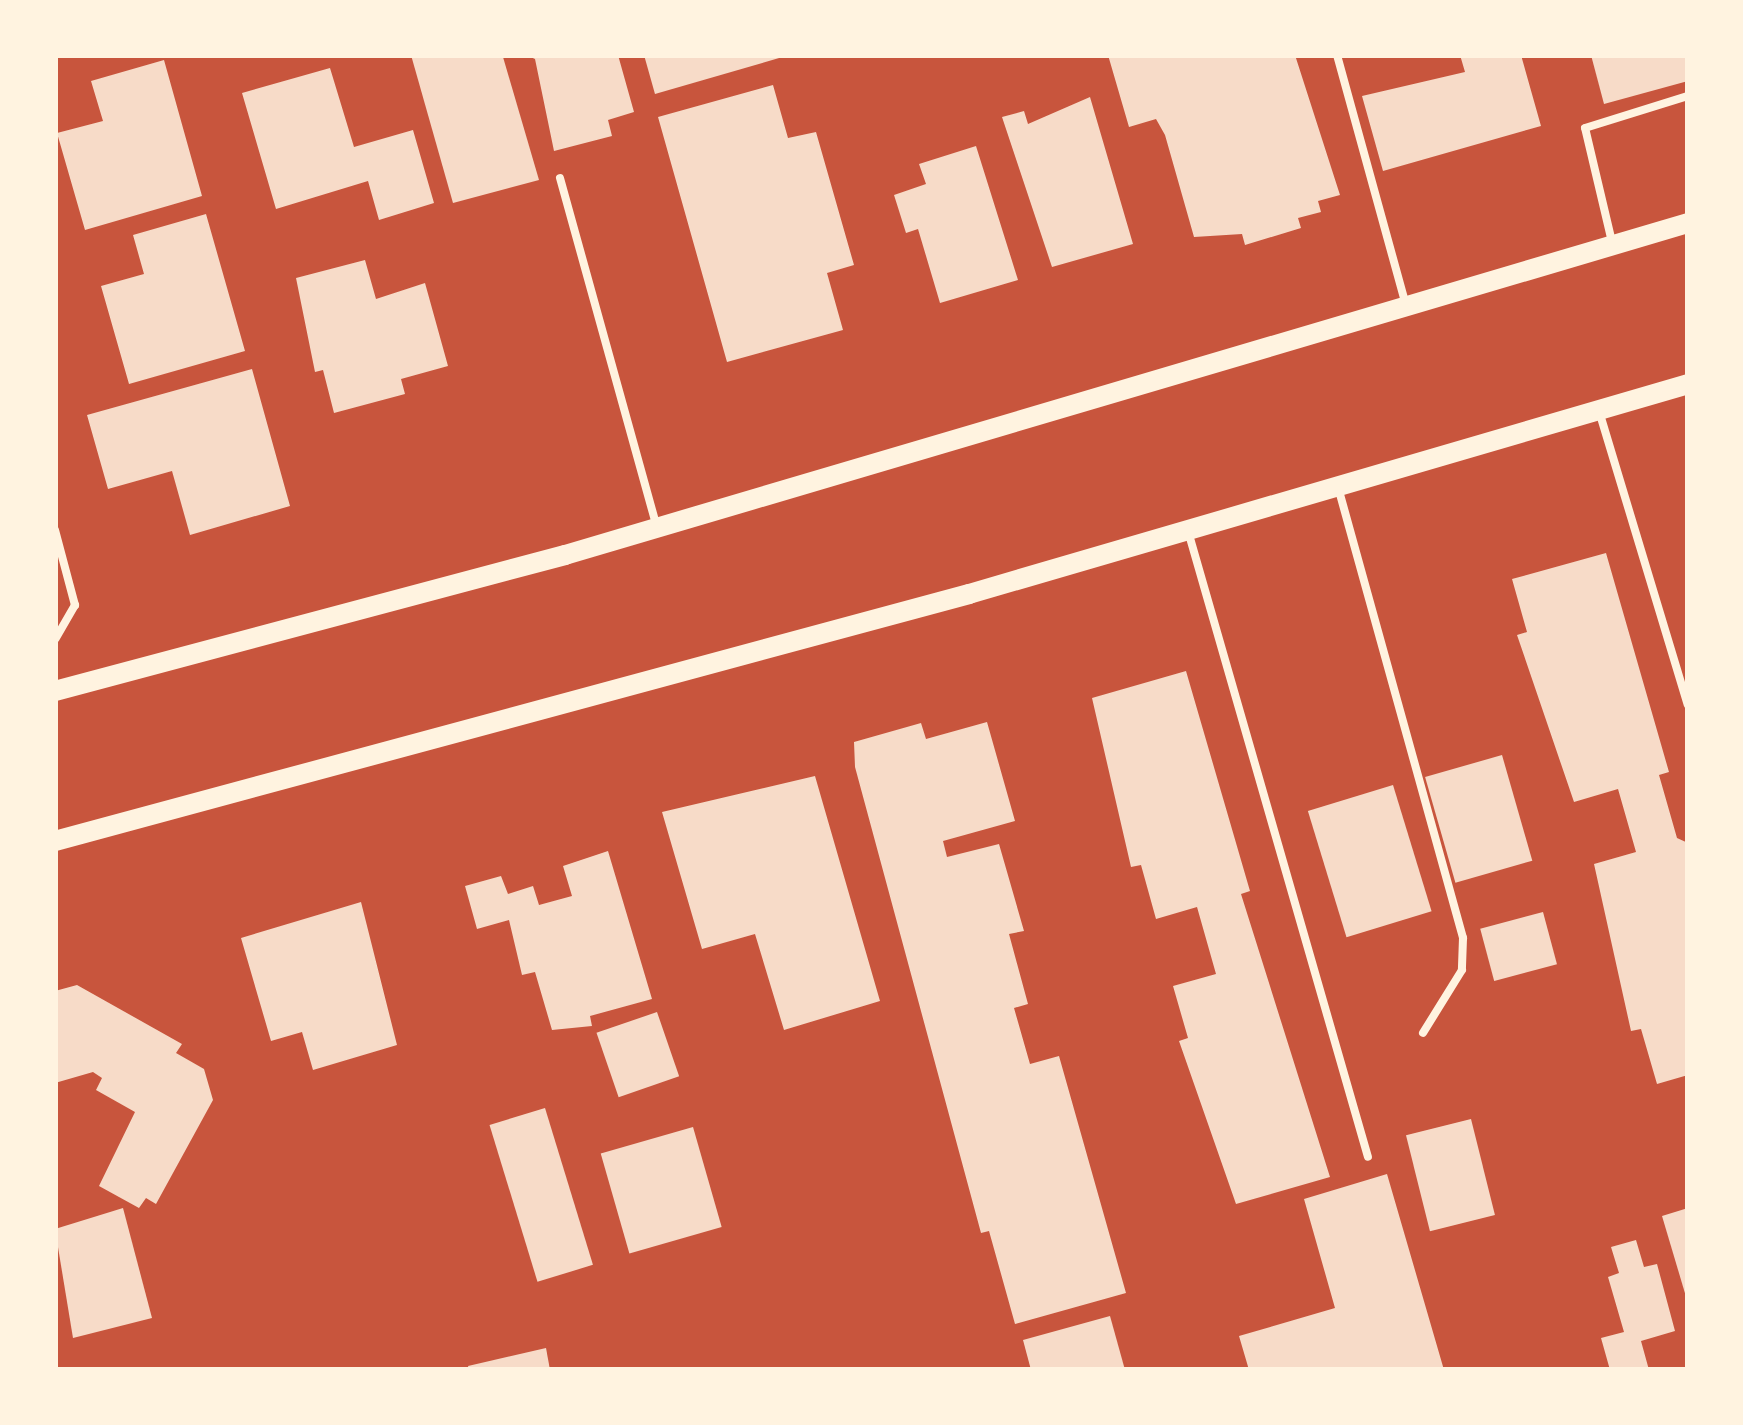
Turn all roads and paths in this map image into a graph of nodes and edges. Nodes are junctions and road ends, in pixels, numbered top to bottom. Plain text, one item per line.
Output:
1 (1337, 55) edge
2 (1688, 96) edge
3 (560, 178) dead end
4 (1688, 224) edge
5 (1613, 246) junction
6 (1406, 306) junction
7 (1688, 384) edge
8 (1599, 410) junction
9 (1338, 487) junction
10 (657, 528) junction
11 (55, 530) edge
12 (1188, 531) junction
13 (55, 639) edge
14 (55, 690) edge
15 (1688, 706) edge
16 (56, 837) edge
17 (1424, 1033) dead end
18 (1368, 1157) dead end

1 - 6 lane
2 - 5 lane
3 - 10 lane
4 - 5 main road
5 - 6 main road
6 - 10 main road
7 - 8 main road
8 - 9 main road
8 - 15 lane
9 - 12 main road
9 - 17 lane
10 - 14 main road
11 - 13 lane
12 - 16 main road
12 - 18 lane

